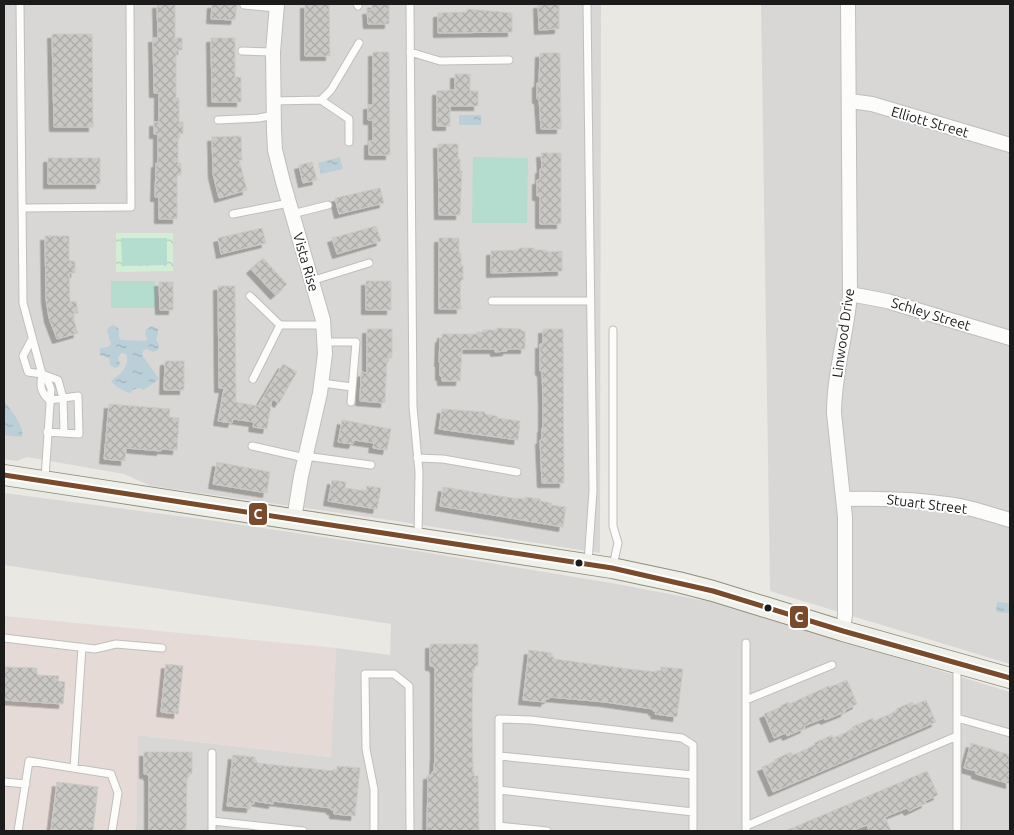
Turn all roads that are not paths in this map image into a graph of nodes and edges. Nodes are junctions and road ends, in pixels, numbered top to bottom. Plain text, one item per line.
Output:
1 (20, 4) edge
2 (130, 4) edge
3 (410, 4) edge
4 (586, 4) edge
5 (848, 4) edge
6 (244, 5) edge
7 (276, 6) edge
8 (359, 44) dead end
9 (242, 51) dead end
10 (273, 52) junction
11 (410, 52) junction
12 (509, 60) dead end
13 (321, 100) junction
14 (274, 101) junction
15 (850, 101) junction
16 (274, 115) junction
17 (218, 120) dead end
18 (349, 142) dead end
19 (1010, 145) edge
20 (328, 205) dead end
21 (22, 208) junction
22 (290, 208) junction
23 (233, 214) dead end
24 (369, 263) dead end
25 (311, 282) junction
26 (850, 294) junction
27 (250, 296) dead end
28 (492, 301) dead end
29 (590, 301) junction
30 (280, 325) junction
31 (323, 325) junction
32 (613, 330) dead end
33 (1010, 338) edge
34 (32, 339) junction
35 (324, 342) junction
36 (42, 374) junction
37 (253, 379) dead end
38 (322, 383) junction
39 (352, 387) junction
40 (63, 398) junction
41 (49, 400) junction
42 (351, 402) dead end
43 (48, 432) junction
44 (64, 433) junction
45 (252, 446) dead end
46 (305, 457) junction
47 (418, 458) junction
48 (371, 465) dead end
49 (517, 472) dead end
50 (4, 475) edge
51 (45, 481) junction
52 (843, 500) junction
53 (294, 519) junction
54 (1010, 520) edge
55 (418, 538) junction
56 (588, 564) junction
57 (612, 568) junction
58 (843, 631) junction
59 (4, 638) edge
60 (746, 643) dead end
61 (82, 647) junction
62 (162, 648) dead end
63 (957, 663) junction
64 (832, 665) dead end
65 (1010, 678) edge
66 (746, 700) junction
67 (957, 718) junction
68 (1010, 733) edge
69 (957, 736) junction
70 (212, 753) dead end
71 (499, 756) junction
72 (74, 768) junction
73 (693, 775) junction
74 (4, 782) edge
75 (26, 784) junction
76 (499, 790) junction
77 (693, 812) junction
78 (212, 821) junction
79 (249, 828) edge
80 (499, 828) edge
81 (746, 829) edge
82 (285, 830) edge
83 (18, 831) edge
84 (112, 831) edge
85 (212, 831) edge
86 (303, 831) edge
87 (374, 831) edge
88 (410, 831) edge
89 (547, 831) edge
90 (693, 831) edge
91 (957, 831) edge

1 - 21 lane
2 - 21 lane
3 - 11 lane
4 - 29 lane
5 - 15 street, Linwood Drive
6 - 7 lane
7 - 10 street, Vista Rise
8 - 13 lane
9 - 10 lane
10 - 14 street, Vista Rise
11 - 12 lane
11 - 47 lane
13 - 14 lane
13 - 18 lane
14 - 16 street, Vista Rise
15 - 19 street, Elliott Street
15 - 26 street, Linwood Drive
16 - 17 lane
16 - 22 street, Vista Rise
20 - 22 lane
21 - 34 lane
22 - 23 lane
22 - 25 street, Vista Rise
24 - 25 lane
25 - 31 street, Vista Rise
26 - 33 street, Schley Street
26 - 52 street, Linwood Drive
27 - 30 lane
28 - 29 lane
29 - 56 lane
30 - 31 lane
30 - 37 lane
31 - 35 street, Vista Rise
32 - 57 lane
34 - 36 lane
34 - 36 lane
35 - 38 street, Vista Rise
35 - 39 lane
36 - 40 lane
36 - 41 lane
38 - 39 lane
38 - 46 street, Vista Rise
39 - 42 lane
40 - 41 lane
40 - 44 lane
40 - 44 lane
41 - 43 lane
43 - 44 lane
43 - 51 lane
45 - 46 lane
46 - 48 lane
46 - 53 street, Vista Rise
47 - 49 lane
47 - 55 lane
50 - 51 street
51 - 53 street
52 - 54 street, Stuart Street
52 - 58 street, Linwood Drive
53 - 55 street
55 - 56 street
56 - 57 street
57 - 58 street
58 - 63 street
59 - 61 lane
60 - 66 lane
61 - 62 lane
61 - 72 lane
63 - 65 street
63 - 67 lane
64 - 66 lane
66 - 81 lane
67 - 68 lane
67 - 69 lane
69 - 81 lane
69 - 91 lane
70 - 78 lane
71 - 73 lane
71 - 73 lane
71 - 76 lane
72 - 75 lane
72 - 84 lane
73 - 77 lane
74 - 75 lane
75 - 83 lane
76 - 77 lane
76 - 80 lane
77 - 90 lane
78 - 79 lane
78 - 85 lane
79 - 82 lane
80 - 89 lane
82 - 86 lane
87 - 88 lane

